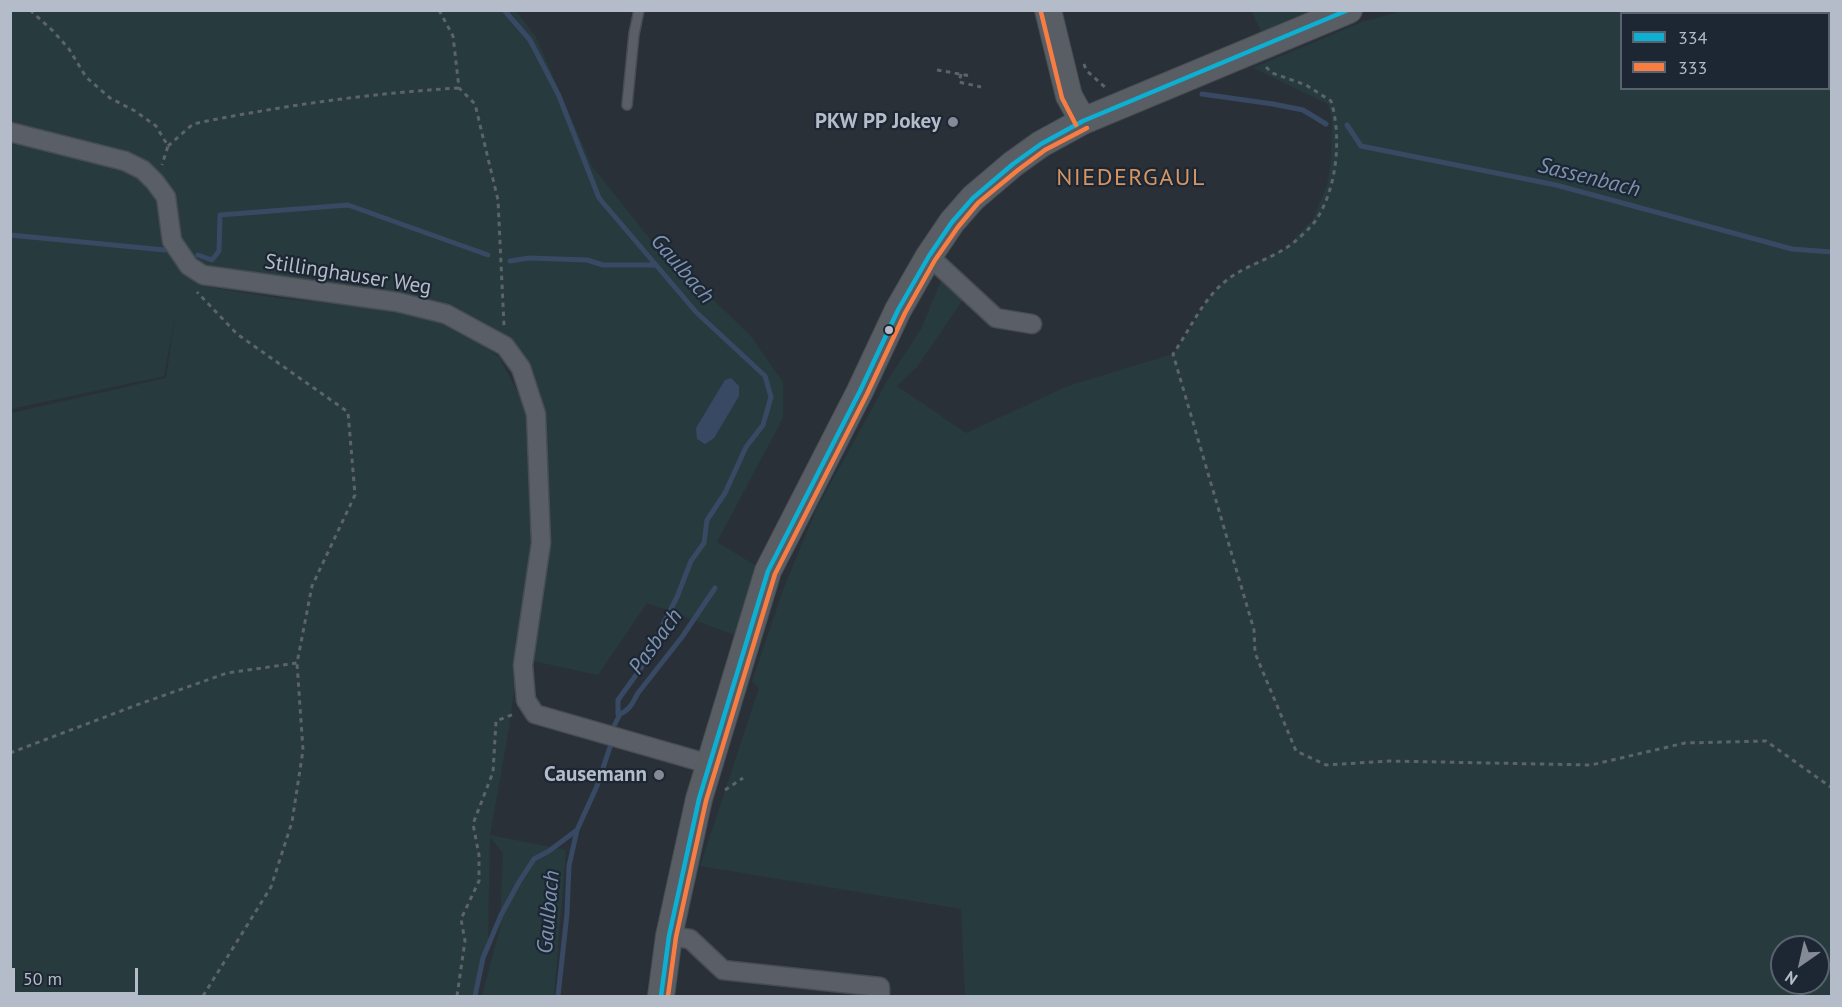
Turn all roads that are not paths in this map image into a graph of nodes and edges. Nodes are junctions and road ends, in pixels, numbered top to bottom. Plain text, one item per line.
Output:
1 (639, 10) edge
2 (1048, 10) edge
3 (1349, 10) edge
4 (627, 105) dead end
5 (1083, 121) junction
6 (10, 132) edge
7 (929, 256) junction
8 (1032, 324) dead end
9 (709, 764) junction
10 (669, 936) junction
11 (661, 996) edge
12 (880, 996) edge

1 - 4 lane
2 - 5 main road
3 - 5 main road
5 - 7 main road
6 - 9 street, Stillinghauser Weg
7 - 8 street
7 - 9 main road
9 - 10 main road
10 - 11 main road
10 - 12 street

